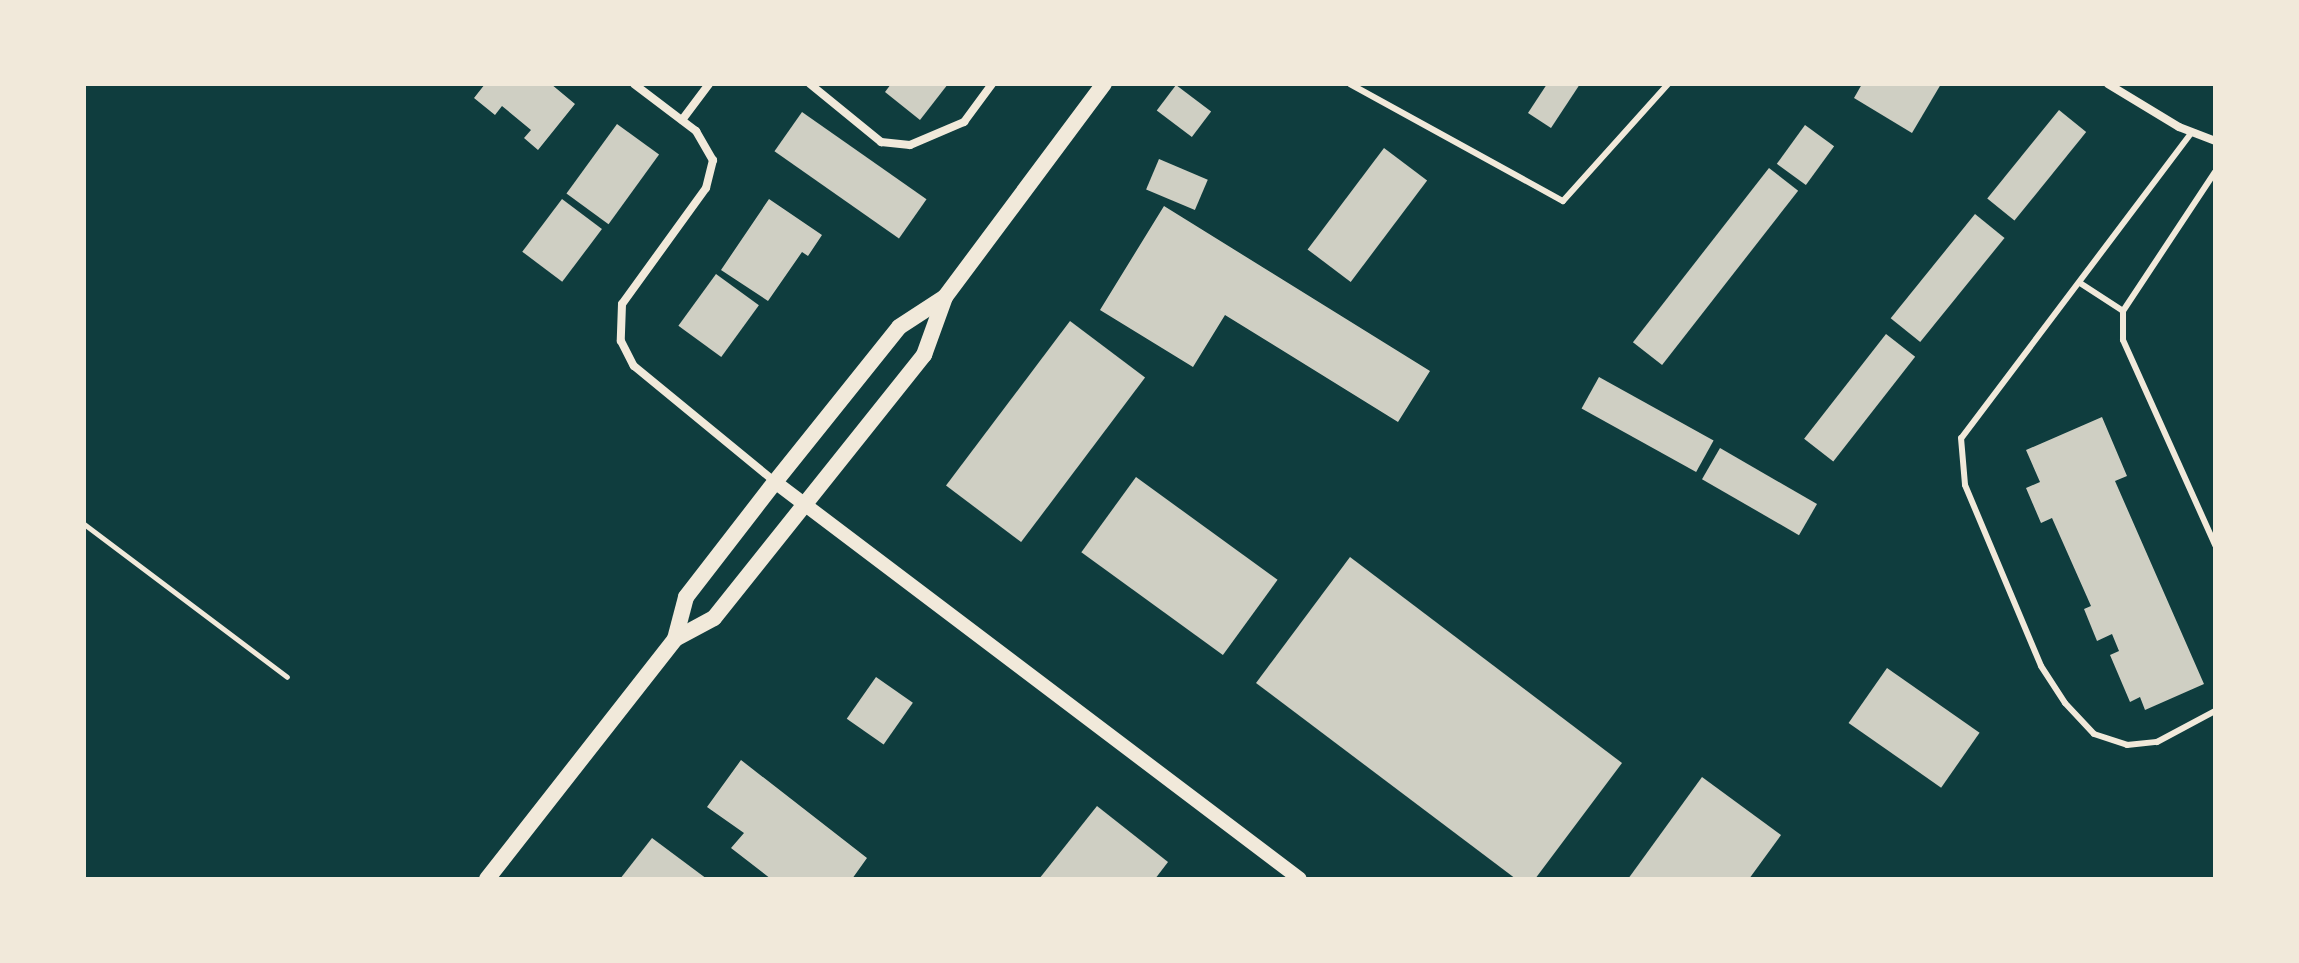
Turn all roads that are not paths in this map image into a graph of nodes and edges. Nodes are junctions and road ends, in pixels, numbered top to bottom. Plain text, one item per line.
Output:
1 (634, 84) edge
2 (709, 84) edge
3 (810, 84) edge
4 (992, 84) edge
5 (1104, 84) edge
6 (1350, 84) edge
7 (1668, 84) edge
8 (2108, 84) edge
9 (682, 120) junction
10 (2192, 132) junction
11 (2215, 141) edge
12 (2215, 172) edge
13 (2080, 283) junction
14 (945, 297) junction
15 (2123, 311) junction
16 (775, 482) junction
17 (804, 504) junction
18 (2215, 545) edge
19 (675, 639) junction
20 (2215, 711) edge
21 (487, 879) edge
22 (1300, 879) edge

1 - 9 street
2 - 9 street
3 - 4 street
5 - 14 main road
6 - 7 lane
8 - 10 street
9 - 16 street
10 - 11 street
10 - 13 lane
12 - 15 lane
13 - 15 lane
13 - 20 lane
14 - 16 main road
14 - 17 main road
15 - 18 lane
16 - 17 street
16 - 19 main road
17 - 19 main road
17 - 22 street
19 - 21 main road

